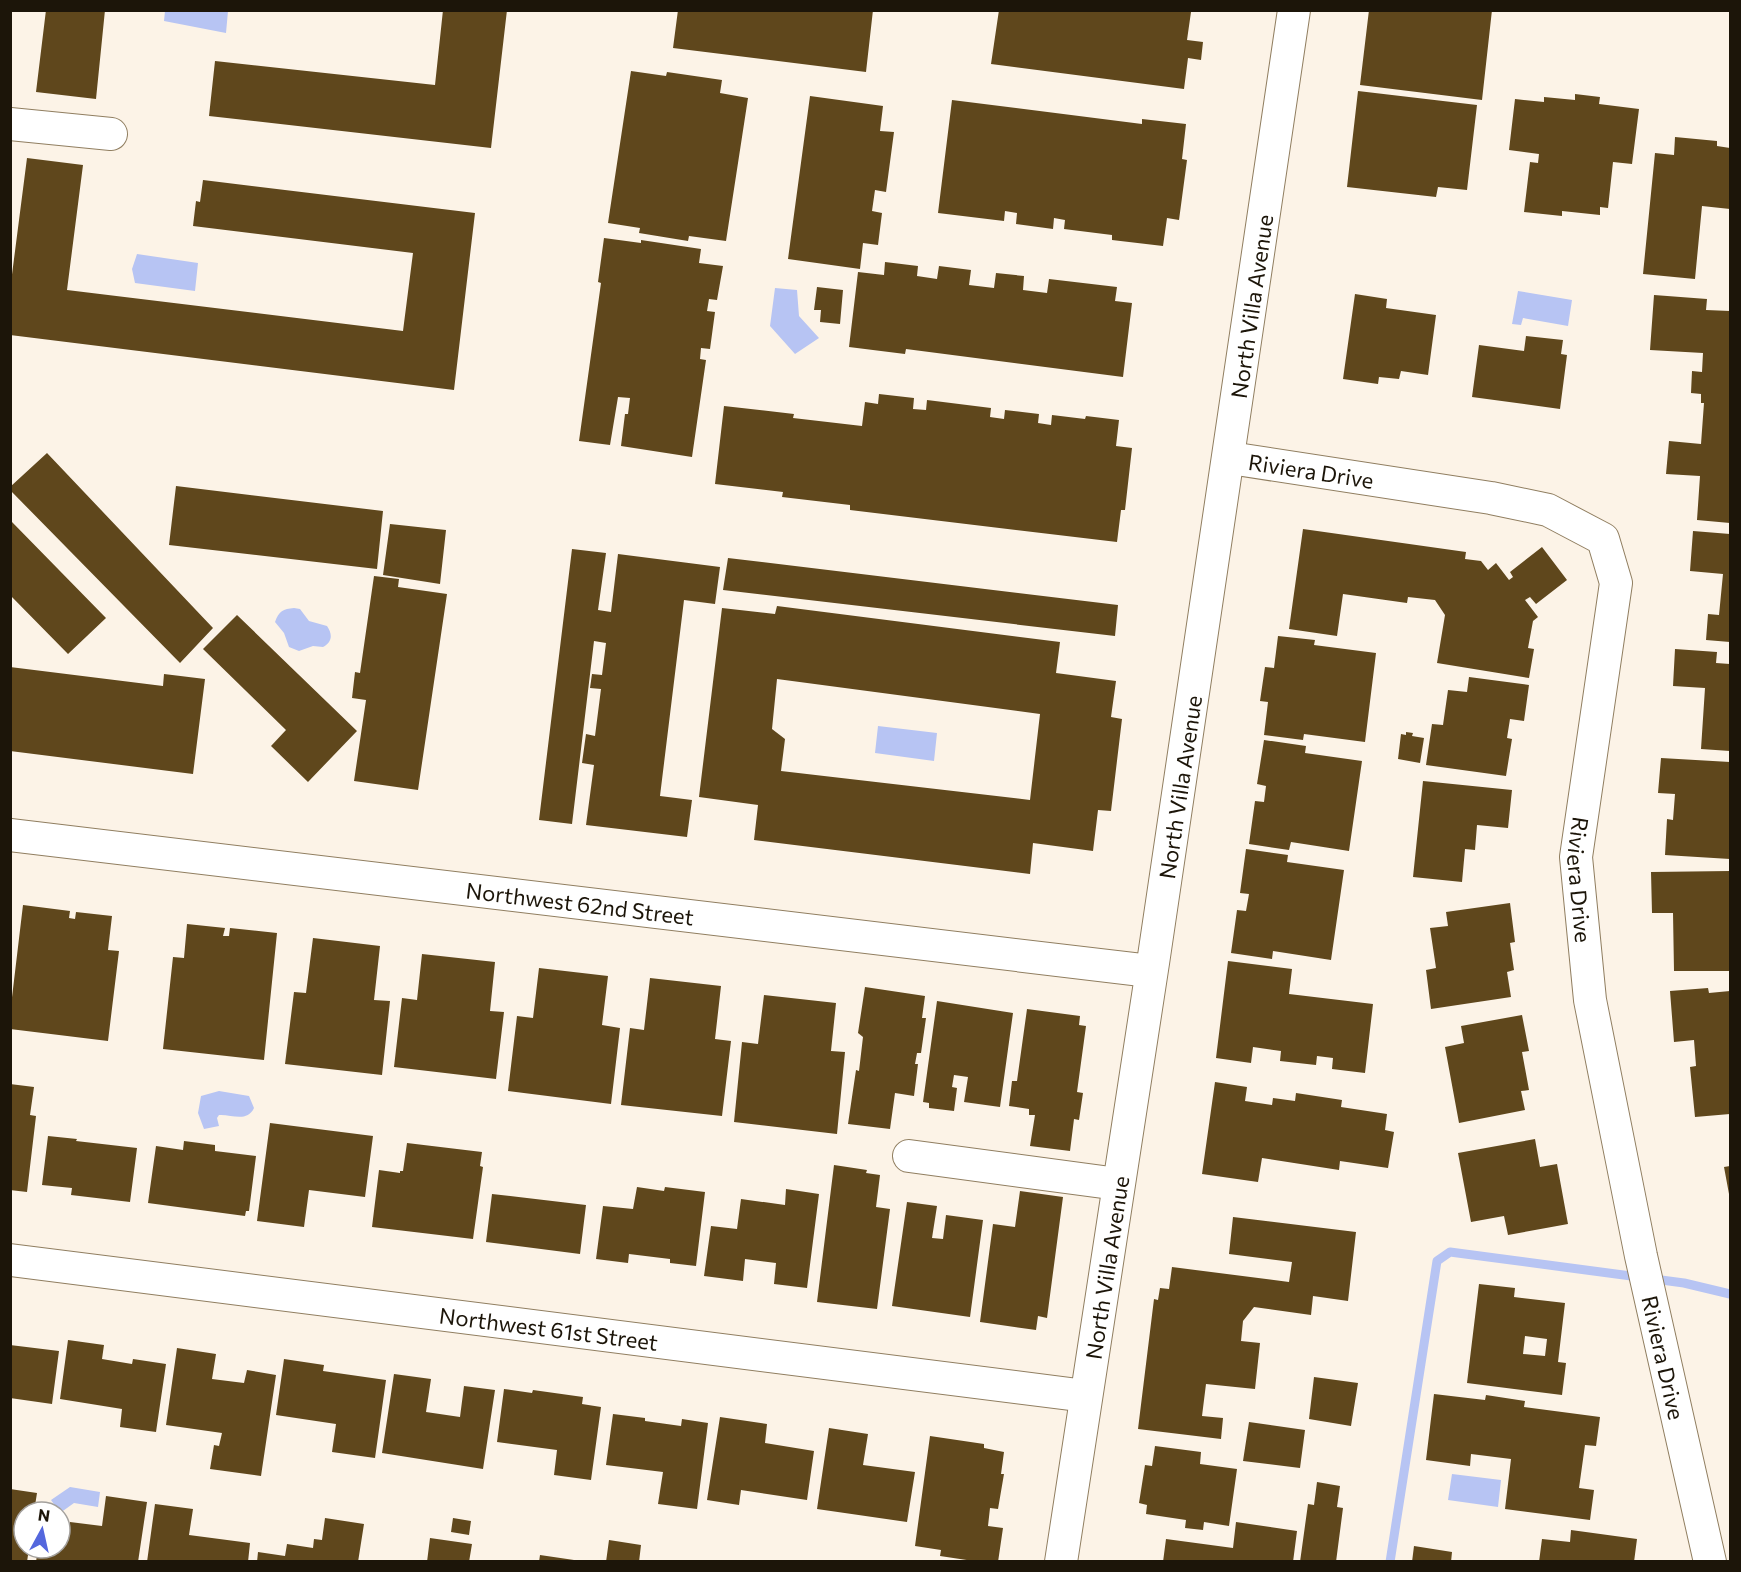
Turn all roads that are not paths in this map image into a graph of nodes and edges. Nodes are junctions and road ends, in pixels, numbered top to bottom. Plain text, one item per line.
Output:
1 (1294, 10) edge
2 (10, 124) edge
3 (111, 134) dead end
4 (1230, 458) junction
5 (10, 835) edge
6 (1150, 971) junction
7 (909, 1156) dead end
8 (1119, 1184) junction
9 (10, 1260) edge
10 (1086, 1396) junction
11 (1061, 1562) edge
12 (1710, 1562) edge

1 - 4 street, North Villa Avenue
2 - 3 street
4 - 6 street, North Villa Avenue
4 - 12 street, Riviera Drive
5 - 6 street, Northwest 62nd Street
6 - 8 street, North Villa Avenue
7 - 8 street
8 - 10 street, North Villa Avenue
9 - 10 street, Northwest 61st Street
10 - 11 street, North Villa Avenue

